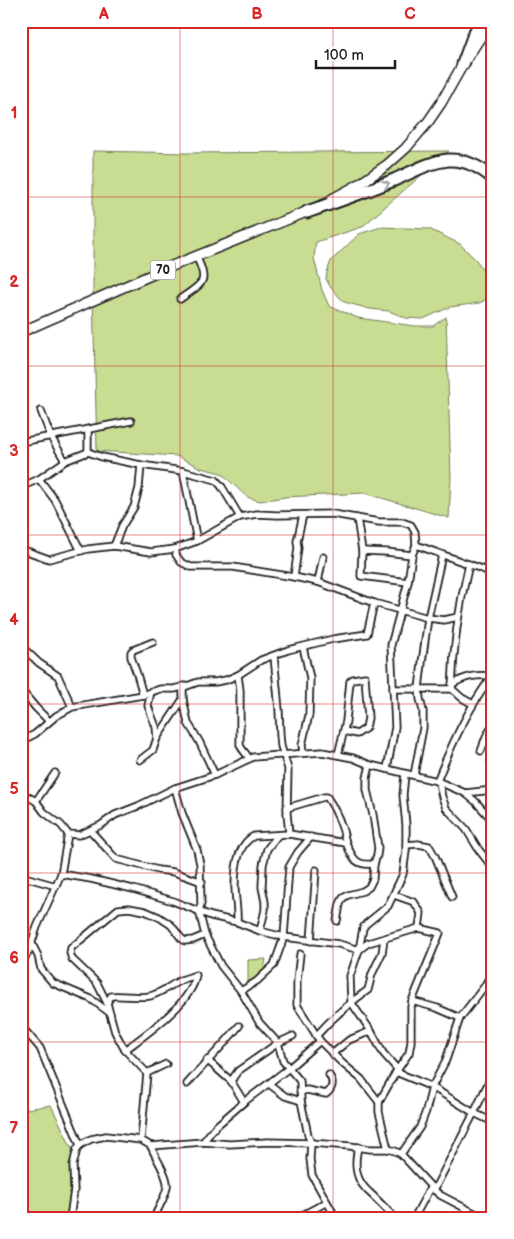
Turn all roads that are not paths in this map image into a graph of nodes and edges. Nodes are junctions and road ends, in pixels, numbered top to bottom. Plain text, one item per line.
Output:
1 (481, 21) edge
2 (491, 21) edge
3 (463, 64) junction
4 (493, 178) edge
5 (307, 212) junction
6 (196, 256) junction
7 (180, 298) dead end
8 (21, 332) edge
9 (41, 411) dead end
10 (131, 421) dead end
11 (88, 429) junction
12 (51, 437) junction
13 (21, 442) edge
14 (88, 452) junction
15 (65, 461) junction
16 (141, 465) junction
17 (183, 471) junction
18 (39, 478) junction
19 (21, 488) edge
20 (303, 515) junction
21 (240, 517) junction
22 (357, 518) junction
23 (197, 541) junction
24 (416, 545) junction
25 (114, 546) junction
26 (21, 549) edge
27 (175, 549) junction
28 (81, 551) junction
29 (362, 551) junction
30 (412, 555) junction
31 (442, 555) junction
32 (323, 557) dead end
33 (469, 564) junction
34 (493, 573) edge
35 (294, 577) junction
36 (318, 582) junction
37 (408, 582) junction
38 (374, 603) junction
39 (401, 611) junction
40 (458, 617) junction
41 (428, 618) junction
42 (153, 642) dead end
43 (21, 646) edge
44 (303, 647) junction
45 (274, 656) junction
46 (238, 674) junction
47 (492, 676) edge
48 (183, 686) junction
49 (452, 687) junction
50 (392, 688) junction
51 (419, 689) junction
52 (21, 690) edge
53 (151, 691) junction
54 (143, 695) junction
55 (183, 699) junction
56 (473, 704) junction
57 (72, 707) junction
58 (49, 721) junction
59 (493, 725) edge
60 (344, 731) junction
61 (157, 738) junction
62 (21, 741) edge
63 (484, 742) junction
64 (493, 745) edge
65 (480, 751) dead end
66 (303, 753) junction
67 (493, 753) edge
68 (284, 755) junction
69 (338, 755) junction
70 (249, 759) junction
71 (140, 760) dead end
72 (493, 763) edge
73 (370, 765) junction
74 (387, 769) junction
75 (55, 772) dead end
76 (405, 774) junction
77 (215, 775) junction
78 (414, 776) junction
79 (438, 782) junction
80 (175, 788) junction
81 (493, 790) edge
82 (21, 793) edge
83 (465, 793) junction
84 (36, 801) junction
85 (287, 808) junction
86 (493, 821) edge
87 (90, 830) junction
88 (68, 834) junction
89 (289, 834) junction
90 (278, 835) junction
91 (311, 837) junction
92 (346, 843) junction
93 (406, 845) junction
94 (374, 864) junction
95 (493, 868) edge
96 (316, 870) dead end
97 (61, 874) junction
98 (21, 876) edge
99 (202, 882) junction
100 (56, 886) junction
101 (394, 895) junction
102 (452, 897) dead end
103 (199, 911) junction
104 (337, 921) dead end
105 (237, 922) junction
106 (419, 928) junction
107 (260, 931) junction
108 (205, 935) junction
109 (284, 937) junction
110 (384, 939) junction
111 (311, 941) junction
112 (32, 944) junction
113 (359, 950) junction
114 (300, 954) dead end
115 (21, 962) edge
116 (493, 971) edge
117 (240, 991) junction
118 (412, 1000) junction
119 (351, 1002) junction
120 (107, 1003) junction
121 (110, 1013) junction
122 (460, 1018) junction
123 (21, 1026) edge
124 (239, 1026) dead end
125 (371, 1032) junction
126 (293, 1036) dead end
127 (318, 1039) junction
128 (278, 1043) junction
129 (125, 1050) junction
130 (332, 1054) junction
131 (207, 1060) junction
132 (166, 1064) dead end
133 (289, 1068) junction
134 (397, 1071) junction
135 (147, 1073) junction
136 (493, 1073) edge
137 (329, 1075) dead end
138 (231, 1081) junction
139 (187, 1084) dead end
140 (268, 1084) junction
141 (432, 1087) junction
142 (300, 1092) junction
143 (301, 1101) junction
144 (244, 1102) junction
145 (379, 1102) junction
146 (474, 1113) junction
147 (493, 1122) edge
148 (141, 1140) junction
149 (203, 1142) junction
150 (311, 1143) junction
151 (80, 1145) junction
152 (152, 1146) junction
153 (358, 1147) junction
154 (388, 1149) junction
155 (401, 1154) junction
156 (432, 1189) junction
157 (327, 1202) junction
158 (70, 1218) edge
159 (154, 1218) edge
160 (297, 1218) edge
161 (336, 1218) edge
162 (396, 1218) edge
163 (414, 1218) edge
164 (484, 1218) edge

1 - 3 highway
2 - 3 main road, 70
3 - 5 main road, 70
5 -> 4 highway
5 - 6 main road, 70
6 - 7 street
6 - 8 main road, 70
9 - 12 street
10 - 11 street
11 - 12 street
11 - 14 street
12 - 13 street
12 - 15 street
14 - 15 street
14 - 16 street
15 - 18 street
16 - 17 street
16 - 25 street
17 - 21 street
17 - 23 street
18 - 19 street
18 - 28 street
20 - 21 street
20 - 22 street
20 - 35 street
21 - 23 street
22 - 24 street
22 - 29 street
23 - 27 street
24 - 30 street
24 - 31 street
25 - 27 street
25 - 28 street
26 - 28 street
27 - 35 street
29 - 30 street
29 - 37 street
30 - 37 street
31 - 33 street
31 - 41 street
32 - 36 street
33 - 34 street
33 - 40 street
35 - 36 street
36 - 38 street
37 - 39 street
38 - 39 street
38 - 44 street
39 - 41 street
39 - 50 street
40 - 41 street
40 - 49 street
41 - 51 street
42 - 54 street
43 - 57 street
44 - 45 street
44 - 66 street
45 - 46 street
45 - 68 street
46 - 48 street
46 - 70 street
47 - 49 street
47 - 56 street
48 - 53 street
48 - 55 street
49 - 51 street
49 - 56 street
50 - 51 street
50 - 74 street
51 - 78 street
52 - 58 street
53 - 54 street
53 - 61 street
54 - 57 street
55 - 61 street
55 - 77 street
56 - 79 street
57 - 58 street
58 - 62 street
59 - 63 street
60 - 60 street
60 - 69 street
61 - 71 street
63 - 64 street
63 - 65 street
66 - 68 street
66 - 69 street
67 - 72 street
68 - 70 street
68 - 85 street
69 - 73 street
70 - 77 street
73 - 74 street
73 - 94 street
74 - 76 street
75 - 84 street
76 - 78 street
76 - 93 street
77 - 80 street
78 - 79 street
79 - 83 street
79 - 95 street
80 - 87 street
80 - 99 street
81 - 83 street
82 - 84 street
83 - 86 street
84 - 88 street
85 - 89 street
85 - 92 street
87 - 88 street
87 - 99 street
88 - 97 street
89 - 90 street
89 - 91 street
90 - 105 street
90 - 107 street
91 - 92 street
91 - 109 street
92 - 94 street
93 - 101 street
93 - 102 street
94 - 104 street
96 - 111 street
97 - 100 street
97 - 103 street
98 - 100 street
99 - 103 street
100 - 112 street
101 - 106 street
101 - 113 street
103 - 105 street
103 - 108 street
105 - 107 street
106 - 110 street
106 - 118 street
107 - 109 street
108 - 117 street
108 - 120 street
109 - 111 street
109 - 117 street
110 - 113 street
110 - 119 street
111 - 113 street
112 - 115 street
112 - 121 street
113 - 119 street
114 - 127 street
116 - 122 street
117 - 128 street
118 - 122 street
118 - 134 street
119 - 125 street
119 - 127 street
120 - 121 street
120 - 129 street
121 - 129 street
122 - 141 street
123 - 151 street
124 - 131 street
125 - 130 street
125 - 134 street
126 - 128 street
127 - 130 street
127 - 133 street
128 - 133 street
128 - 138 street
129 - 135 street
130 - 145 street
131 - 138 street
131 - 139 street
132 - 135 street
133 - 140 street
133 - 142 street
134 - 141 street
134 - 145 street
135 - 148 street
136 - 146 street
137 - 142 street
138 - 144 street
140 - 143 street
140 - 144 street
141 - 146 street
141 - 155 street
142 - 143 street
143 - 150 street
144 - 149 street
145 - 154 street
146 - 147 street
146 - 156 street
148 - 151 street
148 - 152 street
149 - 150 street
149 - 152 street
150 - 153 street
150 - 157 street
151 - 158 street
152 - 159 street
153 - 154 street
153 - 162 street
154 - 155 street
155 - 156 street
156 - 163 street
156 - 164 street
157 - 160 street
157 - 161 street

